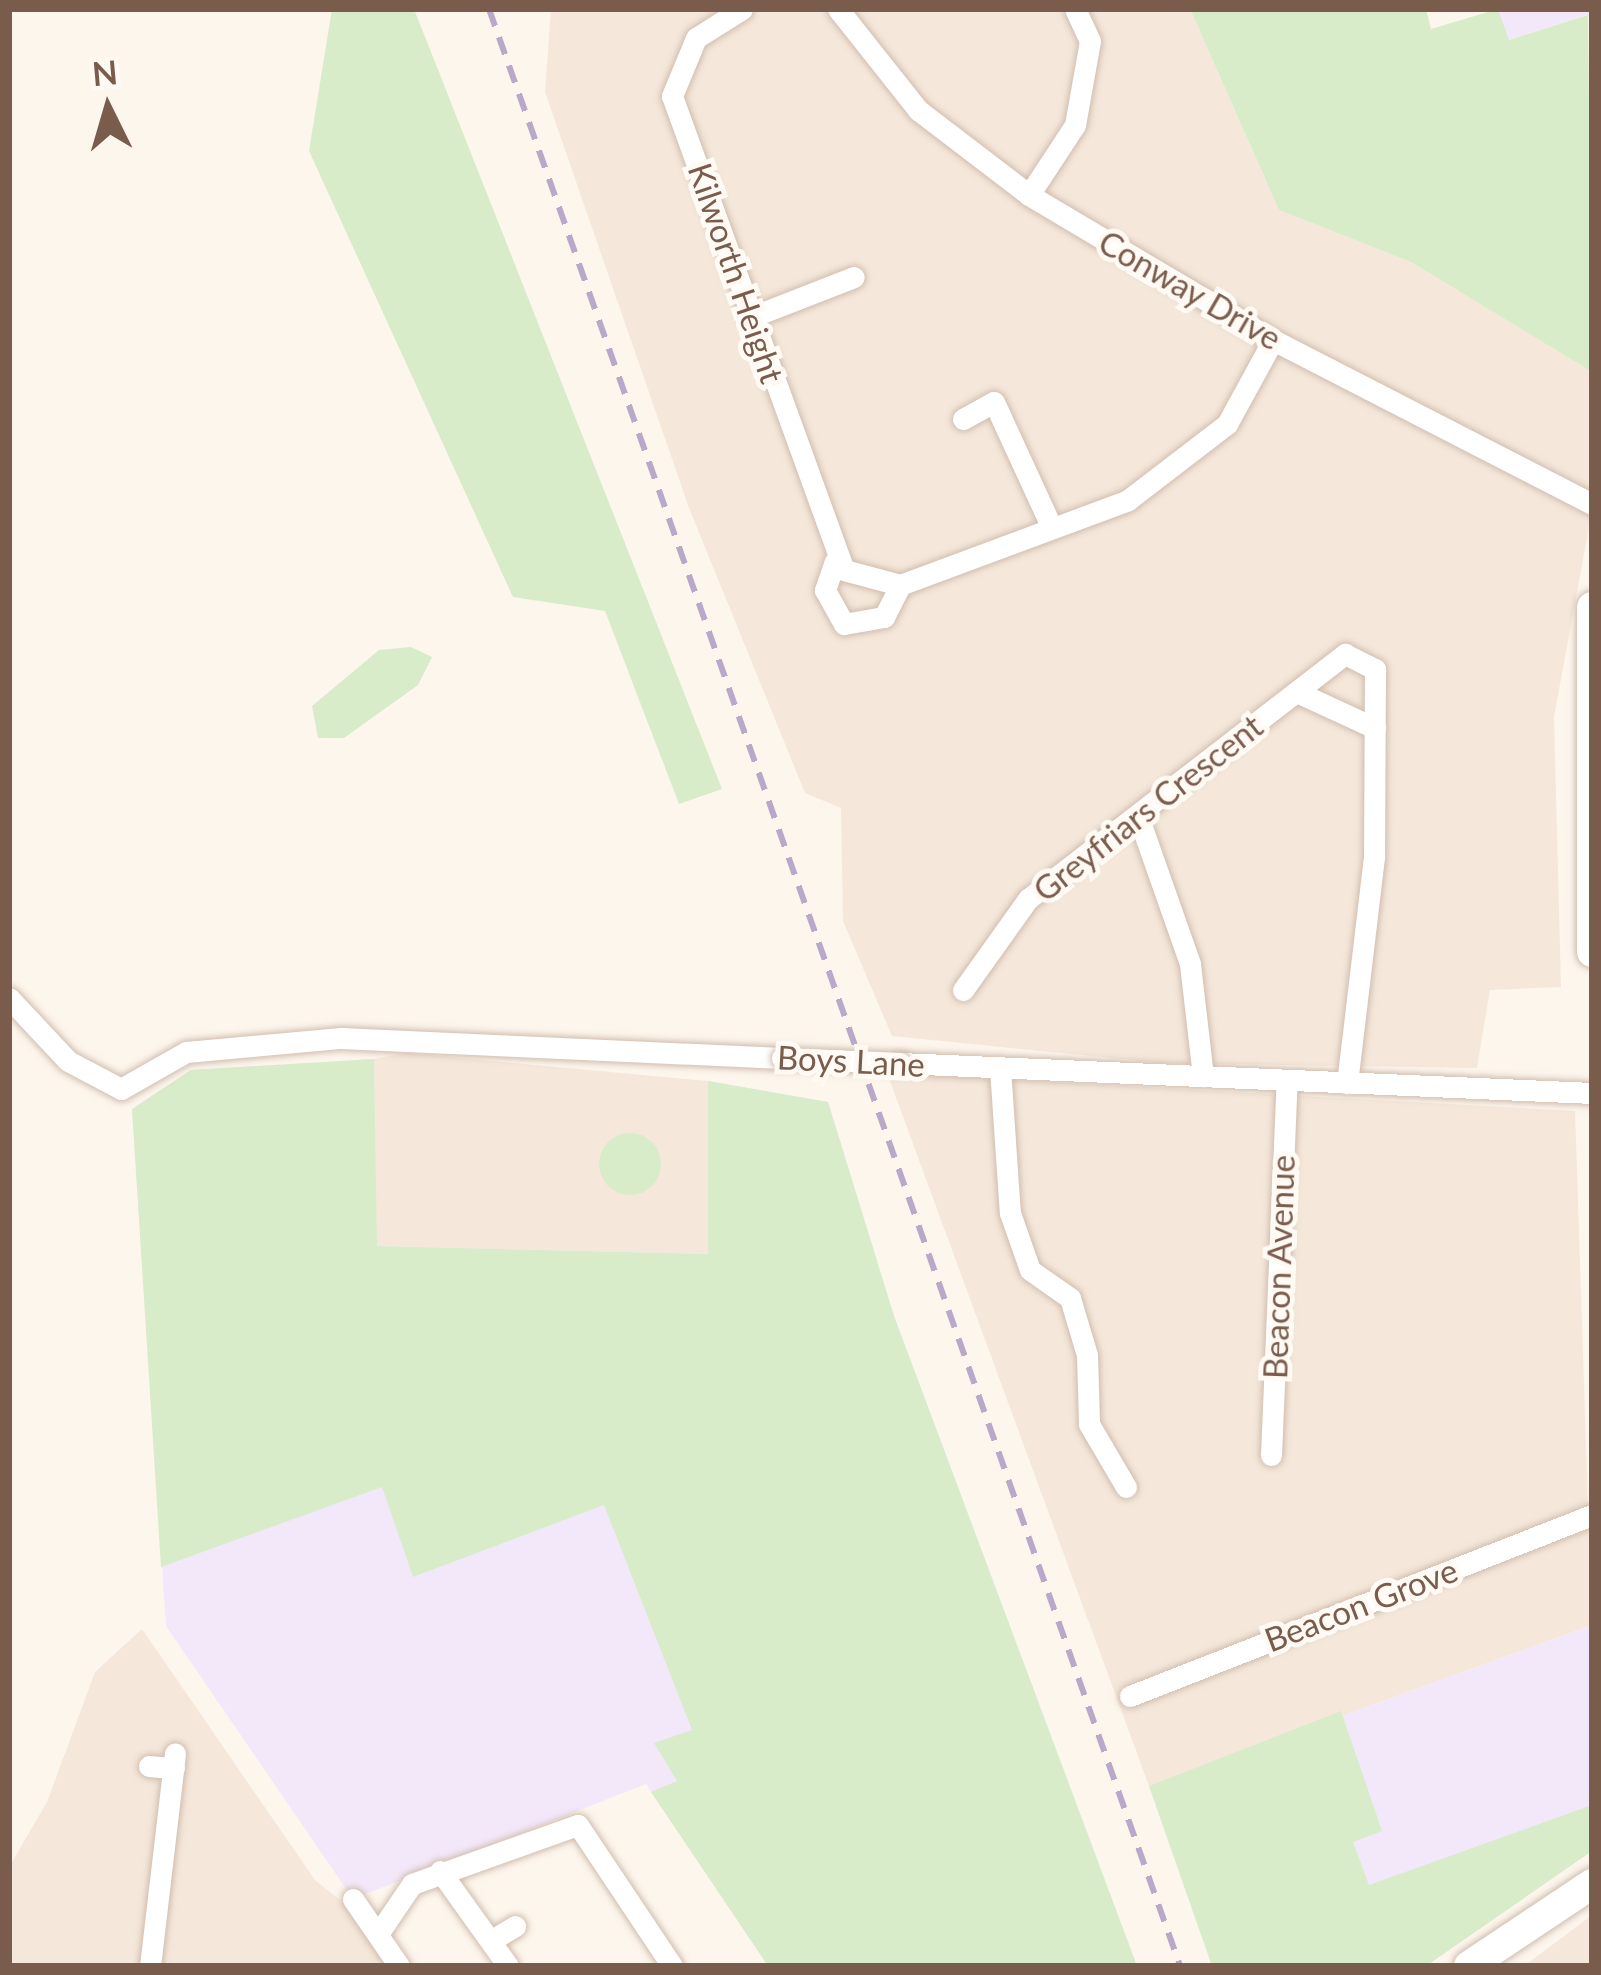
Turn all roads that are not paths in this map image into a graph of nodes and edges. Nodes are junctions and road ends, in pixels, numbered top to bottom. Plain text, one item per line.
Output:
1 (742, 9) edge
2 (838, 9) edge
3 (1075, 9) edge
4 (1029, 195) junction
5 (854, 277) dead end
6 (754, 316) junction
7 (1273, 340) junction
8 (963, 419) dead end
9 (1592, 504) edge
10 (1051, 526) junction
11 (835, 561) junction
12 (900, 585) junction
13 (1592, 607) edge
14 (1297, 692) junction
15 (1375, 728) junction
16 (1138, 816) junction
17 (1591, 894) edge
18 (1592, 952) edge
19 (963, 989) dead end
20 (9, 998) edge
21 (1000, 1068) junction
22 (1203, 1076) junction
23 (1287, 1080) junction
24 (1347, 1083) junction
25 (1592, 1093) edge
26 (1271, 1454) dead end
27 (1126, 1487) dead end
28 (1592, 1515) edge
29 (1130, 1696) dead end
30 (148, 1766) dead end
31 (440, 1871) junction
32 (1592, 1884) edge
33 (352, 1898) dead end
34 (515, 1926) dead end
35 (379, 1934) junction
36 (492, 1940) junction
37 (151, 1966) edge
38 (399, 1966) edge
39 (508, 1966) edge
40 (672, 1966) edge
41 (1469, 1966) edge

1 - 6 street, Kilworth Height
2 - 4 street, Conway Drive
3 - 4 street
4 - 7 street, Conway Drive
5 - 6 street
6 - 11 street, Kilworth Height
7 - 9 street, Conway Drive
7 - 10 street, Kilworth Height
8 - 10 street
10 - 12 street, Kilworth Height
11 - 12 street
11 - 12 street, Kilworth Height
13 - 17 street
14 - 15 street, Greyfriars Crescent
14 - 15 street, Greyfriars Crescent
14 - 16 street, Greyfriars Crescent
15 - 24 street, Greyfriars Crescent
16 - 19 street, Greyfriars Crescent
16 - 22 street
17 - 18 street
20 - 21 street, Boys Lane, bridge
21 - 22 street, Boys Lane
21 - 27 street
22 - 23 street, Boys Lane
23 - 24 street, Boys Lane
23 - 26 street, Beacon Avenue
24 - 25 street, Boys Lane
28 - 29 street, Beacon Grove
30 - 37 street
31 - 35 street
31 - 36 street
31 - 40 street
32 - 41 street
33 - 35 street
34 - 36 street
35 - 38 street
36 - 39 street

